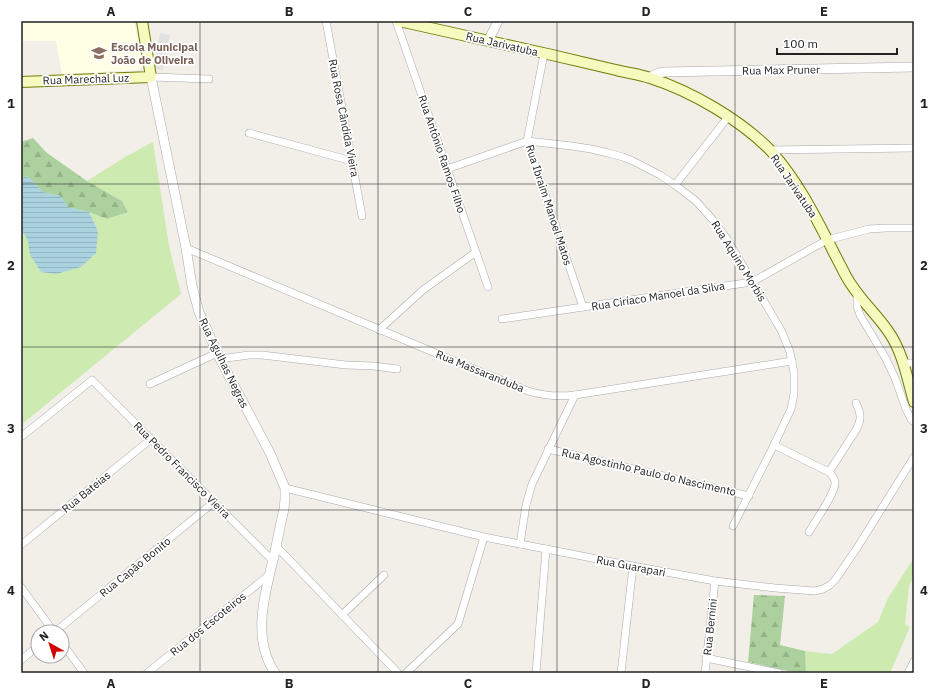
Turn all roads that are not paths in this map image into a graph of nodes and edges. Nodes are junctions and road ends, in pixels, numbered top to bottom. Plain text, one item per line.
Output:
1 (142, 21) edge
2 (326, 21) edge
3 (398, 21) edge
4 (498, 21) edge
5 (488, 41) junction
6 (544, 54) junction
7 (914, 67) edge
8 (151, 77) junction
9 (649, 78) junction
10 (209, 79) dead end
11 (21, 82) edge
12 (728, 117) junction
13 (249, 133) dead end
14 (527, 141) junction
15 (914, 148) edge
16 (769, 150) junction
17 (352, 161) junction
18 (447, 169) junction
19 (675, 185) junction
20 (362, 216) dead end
21 (914, 228) edge
22 (827, 240) junction
23 (186, 248) junction
24 (476, 252) junction
25 (752, 282) junction
26 (488, 287) dead end
27 (858, 294) junction
28 (583, 307) junction
29 (502, 319) dead end
30 (379, 330) junction
31 (219, 356) junction
32 (792, 361) junction
33 (903, 363) junction
34 (914, 363) edge
35 (397, 369) dead end
36 (150, 384) dead end
37 (575, 395) junction
38 (914, 402) edge
39 (856, 403) dead end
40 (914, 422) edge
41 (21, 437) edge
42 (151, 439) junction
43 (774, 445) junction
44 (548, 449) junction
45 (914, 457) edge
46 (829, 472) junction
47 (285, 488) junction
48 (749, 496) junction
49 (214, 502) junction
50 (733, 526) dead end
51 (809, 532) dead end
52 (484, 537) junction
53 (520, 544) junction
54 (21, 545) edge
55 (276, 546) junction
56 (546, 549) junction
57 (272, 560) junction
58 (633, 566) junction
59 (269, 575) junction
60 (384, 575) dead end
61 (715, 581) junction
62 (21, 586) edge
63 (342, 615) junction
64 (48, 624) edge
65 (64, 624) edge
66 (30, 653) edge
67 (70, 654) edge
68 (706, 658) junction
69 (21, 660) edge
70 (914, 661) edge
71 (84, 673) edge
72 (147, 673) edge
73 (276, 673) edge
74 (398, 673) edge
75 (406, 673) edge
76 (536, 673) edge
77 (621, 673) edge
78 (705, 673) edge
79 (778, 673) edge
80 (908, 673) edge

1 - 8 main road, Rua Agulhas Negras
2 - 17 street, Rua Rosa Cândida Vieira
3 - 5 main road, Rua Jarivatuba
3 - 18 street, Rua Antônio Ramos Filho
4 - 5 street
5 - 6 main road, Rua Jarivatuba
6 - 9 main road, Rua Jarivatuba
6 - 14 street, Rua Ibraim Manoel Matos
7 - 9 street, Rua Max Pruner
8 - 10 street
8 - 11 main road, Rua Marechal Luz
8 - 23 street, Rua Agulhas Negras
9 - 12 main road, Rua Jarivatuba
12 - 16 main road, Rua Jarivatuba
12 - 19 street
13 - 17 street
14 - 18 street, Rua Aquino Morbis
14 - 19 street, Rua Aquino Morbis
14 - 28 street, Rua Ibraim Manoel Matos
15 - 16 street
16 - 22 main road, Rua Jarivatuba
17 - 20 street, Rua Rosa Cândida Vieira
18 - 24 street, Rua Antônio Ramos Filho
19 - 25 street, Rua Aquino Morbis
21 - 22 street, Rua Ciríaco Manoel da Silva
22 - 25 street, Rua Ciríaco Manoel da Silva
22 - 27 main road, Rua Jarivatuba
23 - 30 street, Rua Massaranduba
23 - 31 street, Rua Agulhas Negras
24 - 26 street, Rua Antônio Ramos Filho
24 - 30 street
25 - 28 street, Rua Ciríaco Manoel da Silva
25 - 32 street, Rua Aquino Morbis
27 - 33 main road, Rua Jarivatuba
27 - 40 street
28 - 29 street, Rua Ciríaco Manoel da Silva
30 - 37 street, Rua Massaranduba
31 - 35 street
31 - 36 street
31 - 47 street, Rua Agulhas Negras
32 - 37 street, Rua Massaranduba
32 - 43 street, Rua Aquino Morbis
33 - 34 street
33 - 38 main road, Rua Jarivatuba
37 - 44 street
39 - 46 street
41 - 42 street, Rua Pedro Francisco Vieira
42 - 49 street, Rua Pedro Francisco Vieira
42 - 54 street, Rua Bateias
43 - 46 street
43 - 48 street, Rua Aquino Morbis
44 - 48 street, Rua Agostinho Paulo do Nascimento
44 - 53 street
45 - 61 street, Rua Guarapari
46 - 51 street
47 - 52 street, Rua Guarapari
47 - 55 street, Rua Agulhas Negras
48 - 50 street, Rua Aquino Morbis
49 - 57 street, Rua Pedro Francisco Vieira
49 - 65 street, Rua Capão Bonito
52 - 53 street, Rua Guarapari
52 - 75 street
53 - 56 street, Rua Guarapari
55 - 57 street, Rua Agulhas Negras
55 - 63 street
56 - 58 street, Rua Guarapari
56 - 76 street
57 - 59 street, Rua Agulhas Negras
58 - 61 street, Rua Guarapari
58 - 77 street
59 - 72 street, Rua dos Escoteiros
59 - 73 street, Rua Agulhas Negras
60 - 63 street
61 - 68 street, Rua Bernini
62 - 64 street
63 - 74 street
66 - 69 street
67 - 71 street
68 - 78 street, Rua Bernini
68 - 79 street
70 - 80 street

